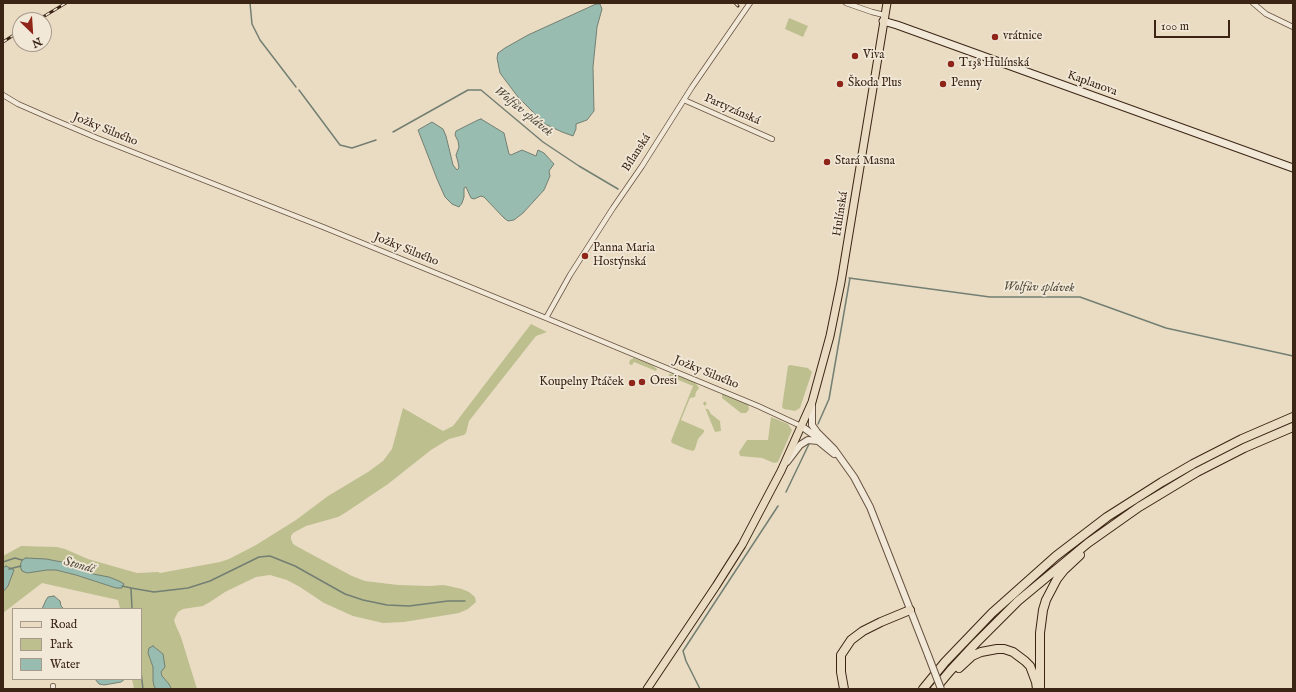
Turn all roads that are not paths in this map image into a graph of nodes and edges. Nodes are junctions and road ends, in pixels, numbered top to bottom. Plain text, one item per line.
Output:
1 (750, 3) edge
2 (846, 3) edge
3 (887, 3) edge
4 (1253, 3) edge
5 (884, 18) junction
6 (1293, 27) edge
7 (3, 95) edge
8 (684, 100) junction
9 (772, 139) dead end
10 (1293, 168) edge
11 (546, 318) junction
12 (812, 402) junction
13 (1293, 417) edge
14 (801, 426) junction
15 (1293, 427) edge
16 (840, 459) junction
17 (781, 471) junction
18 (1112, 525) junction
19 (910, 610) junction
20 (945, 662) junction
21 (845, 688) edge
22 (647, 689) edge
23 (918, 689) edge
24 (923, 689) edge
25 (936, 689) edge
26 (941, 689) edge
27 (1037, 689) edge
28 (1040, 689) edge

1 - 8 street, Bílanská
2 - 5 street
3 - 5 main road, Hulínská
4 - 6 street
5 - 10 main road, Kaplanova
5 - 12 main road, Hulínská
7 - 11 street, Jožky Silného
8 - 9 street, Partyzánská
8 - 11 street, Bílanská
11 - 14 street, Jožky Silného
12 - 14 main road, Hulínská
12 - 16 street
13 - 20 highway
14 - 16 street
14 - 17 main road, Hulínská
15 - 18 highway
16 - 17 street
16 - 19 street
17 - 22 main road, Hulínská
18 - 25 highway
18 - 28 highway
19 - 21 highway
19 - 26 street, bridge
20 - 23 highway
20 - 24 highway
25 - 27 highway

